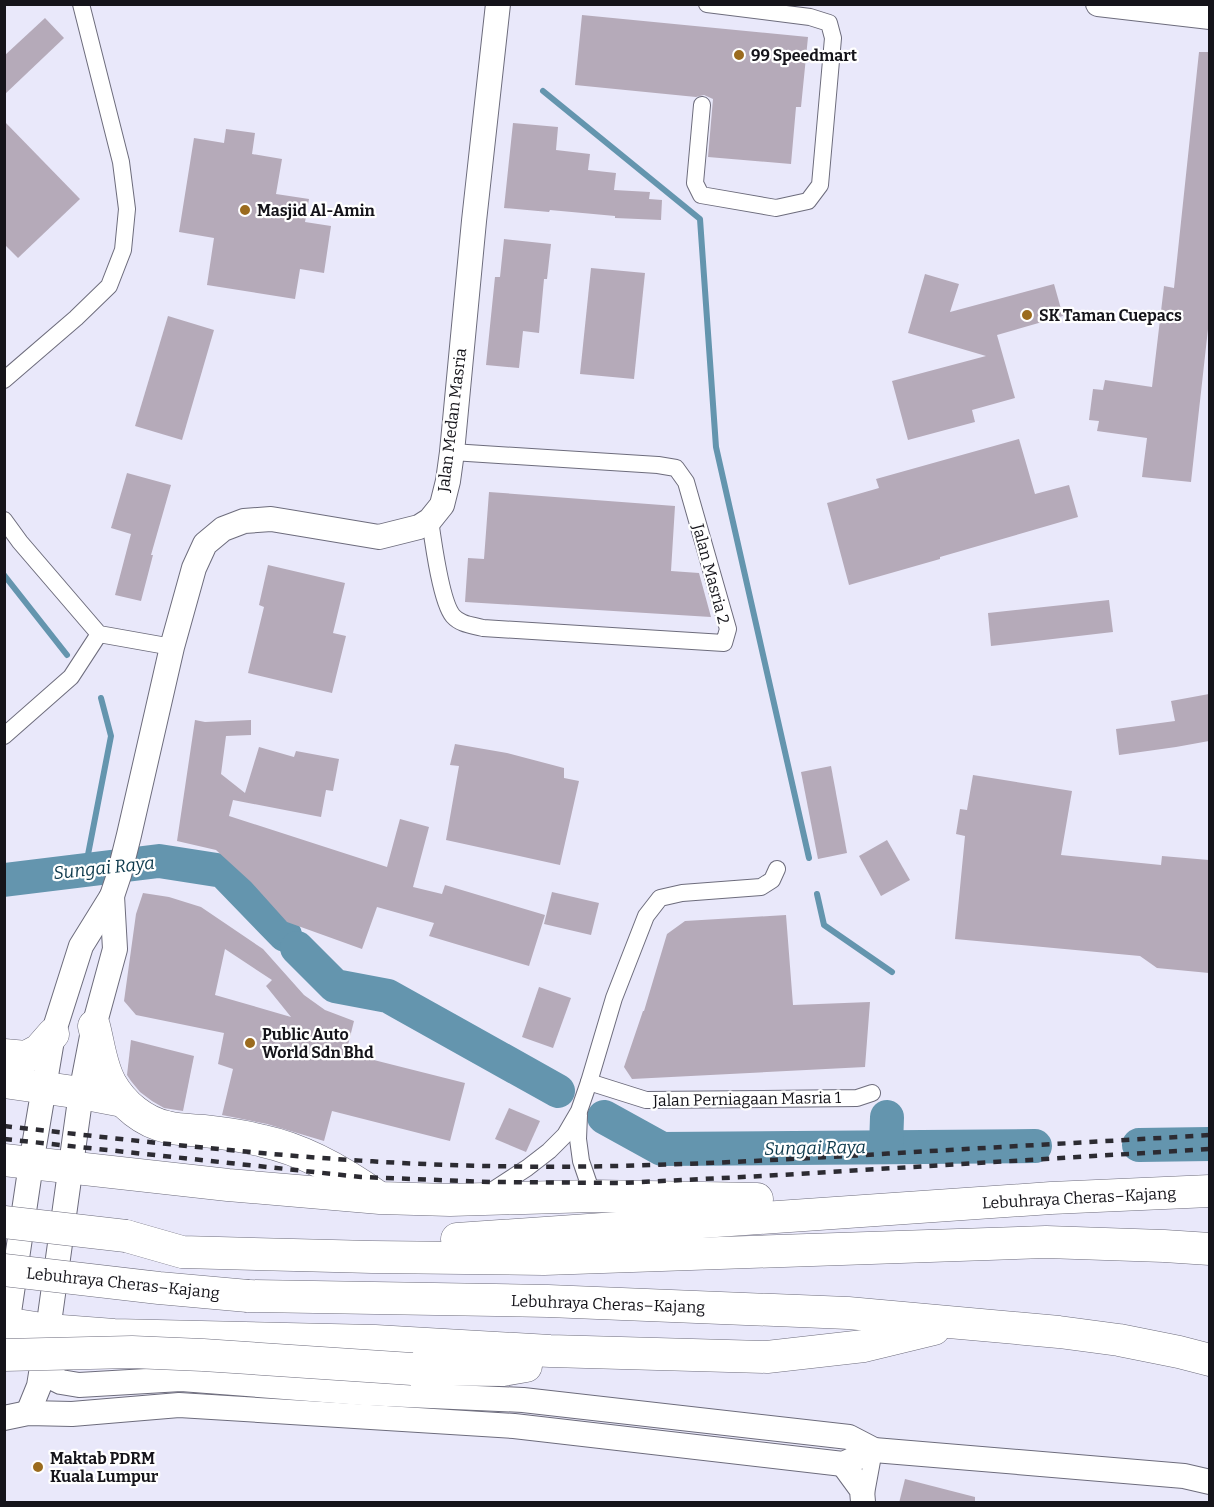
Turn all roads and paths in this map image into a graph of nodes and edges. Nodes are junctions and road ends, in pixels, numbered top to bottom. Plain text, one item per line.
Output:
1 (81, 4) edge
2 (707, 4) edge
3 (1107, 5) edge
4 (499, 10) edge
5 (1209, 17) edge
6 (702, 105) dead end
7 (4, 381) edge
8 (452, 452) junction
9 (4, 520) edge
10 (430, 520) junction
11 (99, 634) junction
12 (172, 647) junction
13 (4, 736) edge
14 (777, 869) dead end
15 (116, 885) junction
16 (94, 1026) junction
17 (53, 1034) junction
18 (4, 1055) edge
19 (4, 1082) edge
20 (589, 1082) junction
21 (45, 1087) junction
22 (81, 1093) junction
23 (872, 1093) dead end
24 (123, 1101) junction
25 (579, 1111) junction
26 (18, 1162) edge
27 (71, 1168) junction
28 (1209, 1191) edge
29 (593, 1196) junction
30 (380, 1198) junction
31 (479, 1199) junction
32 (841, 1212) junction
33 (4, 1222) edge
34 (126, 1236) junction
35 (1209, 1249) edge
36 (4, 1270) edge
37 (961, 1322) junction
38 (6, 1330) edge
39 (48, 1330) junction
40 (613, 1353) junction
41 (4, 1355) edge
42 (1209, 1360) edge
43 (42, 1368) junction
44 (16, 1416) edge
45 (874, 1450) junction
46 (843, 1464) junction
47 (1209, 1482) edge
48 (863, 1503) edge

1 - 7 street
2 - 6 street
3 - 5 street
4 - 8 street, Jalan Medan Masria
8 - 10 street, Jalan Medan Masria
8 - 10 street, Jalan Masria 2
9 - 11 street
10 - 12 street
11 - 12 street
11 - 13 street
12 - 15 street
14 - 20 street
15 - 16 street
15 - 17 street
16 - 22 street
16 - 24 highway
17 - 18 highway
17 - 21 street
19 - 21 highway
20 - 23 street, Jalan Perniagaan Masria 1
20 - 25 street
21 - 22 highway
21 - 26 street
22 - 24 highway
22 - 27 street
24 - 30 highway
25 - 29 street
25 - 31 street
26 - 27 highway
26 - 38 street
27 - 30 highway
27 - 39 street
28 - 32 highway, Lebuhraya Cheras–Kajang
29 - 31 highway
29 - 32 highway
30 - 31 highway
32 - 34 highway
33 - 34 highway, bridge
34 - 35 highway
36 - 37 highway, Lebuhraya Cheras–Kajang, bridge
37 - 40 highway
37 - 42 highway, Lebuhraya Cheras–Kajang
38 - 39 highway
39 - 40 highway
39 - 43 street
40 - 41 highway, bridge
43 - 44 street
43 - 45 street
44 - 46 street
45 - 46 street
45 - 47 street
45 - 48 street
46 - 48 street

